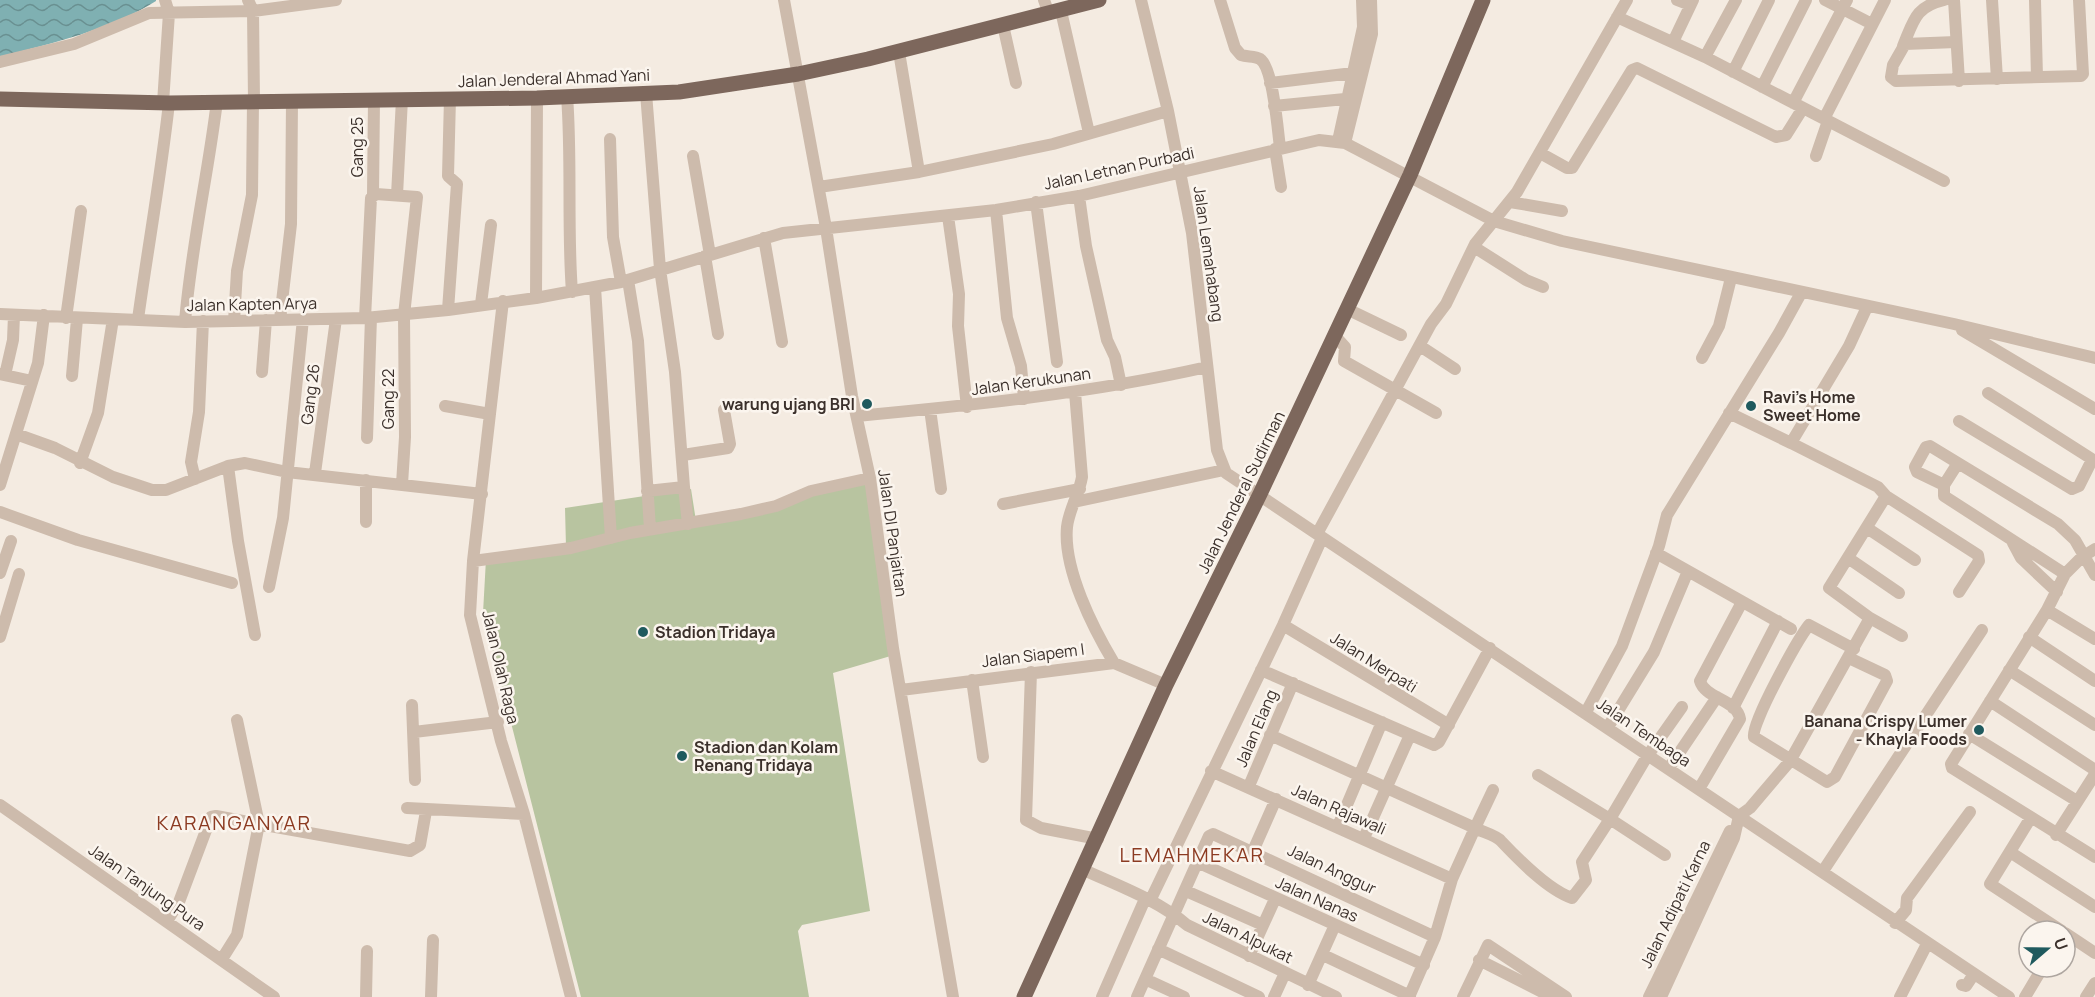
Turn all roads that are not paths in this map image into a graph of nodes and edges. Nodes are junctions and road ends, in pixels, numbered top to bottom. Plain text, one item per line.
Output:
1 (165, 0) edge
2 (336, 0) edge
3 (784, 0) edge
4 (1100, 0) edge
5 (1141, 0) edge
6 (1220, 0) edge
7 (1362, 0) edge
8 (1371, 0) edge
9 (1483, 0) edge
10 (1627, 0) edge
11 (1677, 0) edge
12 (1736, 0) edge
13 (1769, 0) edge
14 (1806, 0) edge
15 (1825, 0) edge
16 (1885, 0) edge
17 (1944, 0) edge
18 (1954, 0) edge
19 (1992, 0) edge
20 (2035, 0) edge
21 (2079, 0) edge
22 (1692, 3) edge
23 (1844, 5) edge
24 (250, 6) edge
25 (1051, 8) edge
26 (170, 13) junction
27 (1617, 17) junction
28 (1872, 24) junction
29 (1003, 26) junction
30 (1673, 42) junction
31 (1956, 42) junction
32 (1903, 46) junction
33 (898, 52) junction
34 (1705, 57) junction
35 (0, 62) edge
36 (1733, 72) junction
37 (1353, 73) junction
38 (798, 74) junction
39 (2037, 77) junction
40 (1997, 79) junction
41 (1959, 81) junction
42 (1016, 82) dead end
43 (1270, 83) junction
44 (1762, 87) junction
45 (646, 93) junction
46 (567, 96) junction
47 (450, 98) junction
48 (537, 98) junction
49 (0, 99) edge
50 (374, 99) junction
51 (402, 99) junction
52 (1345, 99) junction
53 (292, 100) junction
54 (217, 101) junction
55 (253, 101) junction
56 (166, 103) junction
57 (1274, 106) junction
58 (1798, 106) junction
59 (1168, 111) junction
60 (1826, 120) junction
61 (1089, 133) junction
62 (610, 139) dead end
63 (1341, 142) junction
64 (1278, 149) junction
65 (1540, 153) junction
66 (693, 156) dead end
67 (1816, 156) dead end
68 (919, 172) junction
69 (1181, 173) junction
70 (1410, 175) junction
71 (1944, 181) dead end
72 (819, 187) junction
73 (1281, 187) dead end
74 (373, 195) junction
75 (397, 195) junction
76 (1079, 196) junction
77 (1036, 202) junction
78 (996, 210) junction
79 (81, 211) dead end
80 (1562, 212) dead end
81 (1501, 213) junction
82 (948, 216) junction
83 (491, 225) dead end
84 (826, 228) junction
85 (764, 238) junction
86 (1474, 247) junction
87 (708, 256) junction
88 (660, 269) junction
89 (1731, 278) junction
90 (624, 281) junction
91 (595, 286) junction
92 (1543, 287) dead end
93 (572, 292) junction
94 (1801, 293) junction
95 (536, 298) junction
96 (503, 302) junction
97 (481, 304) junction
98 (1868, 307) junction
99 (1347, 309) junction
100 (448, 310) junction
101 (0, 314) edge
102 (14, 315) junction
103 (44, 315) junction
104 (404, 315) junction
105 (368, 317) junction
106 (71, 318) junction
107 (113, 319) junction
108 (280, 319) junction
109 (303, 319) junction
110 (336, 319) junction
111 (138, 320) junction
112 (266, 320) junction
113 (203, 321) junction
114 (234, 321) junction
115 (185, 322) junction
116 (1954, 324) junction
117 (718, 334) dead end
118 (1401, 335) dead end
119 (1335, 336) junction
120 (782, 342) dead end
121 (1420, 346) junction
122 (1702, 358) dead end
123 (2095, 358) edge
124 (1057, 362) dead end
125 (1207, 368) junction
126 (1455, 369) dead end
127 (262, 372) dead end
128 (3, 374) edge
129 (72, 376) dead end
130 (32, 381) junction
131 (1121, 385) junction
132 (1397, 389) junction
133 (1075, 392) junction
134 (1988, 393) dead end
135 (1024, 399) junction
136 (445, 406) dead end
137 (967, 407) junction
138 (724, 410) dead end
139 (930, 410) junction
140 (2095, 410) edge
141 (1436, 413) dead end
142 (490, 414) junction
143 (1729, 414) junction
144 (857, 416) junction
145 (1959, 421) dead end
146 (16, 434) junction
147 (367, 438) dead end
148 (1791, 443) junction
149 (682, 455) junction
150 (2094, 460) edge
151 (81, 463) junction
152 (1958, 463) junction
153 (228, 466) junction
154 (1224, 470) junction
155 (287, 472) junction
156 (315, 474) junction
157 (870, 478) junction
158 (195, 479) junction
159 (366, 480) junction
160 (402, 484) junction
161 (0, 485) edge
162 (1944, 485) junction
163 (684, 487) junction
164 (941, 489) dead end
165 (1080, 489) junction
166 (647, 491) junction
167 (482, 494) junction
168 (1260, 494) junction
169 (1886, 496) junction
170 (1074, 502) junction
171 (1003, 504) dead end
172 (0, 512) edge
173 (366, 522) dead end
174 (688, 524) junction
175 (1867, 528) junction
176 (650, 529) junction
177 (1320, 536) junction
178 (611, 538) junction
179 (11, 541) dead end
180 (2095, 549) edge
181 (1656, 553) junction
182 (2082, 557) junction
183 (1848, 558) junction
184 (1916, 560) dead end
185 (473, 561) junction
186 (2032, 561) junction
187 (1689, 571) junction
188 (0, 573) edge
189 (19, 574) dead end
190 (2065, 574) junction
191 (2095, 575) edge
192 (232, 583) dead end
193 (269, 587) dead end
194 (1959, 592) dead end
195 (2057, 592) junction
196 (1899, 593) dead end
197 (5, 602) edge
198 (1742, 602) junction
199 (2047, 610) junction
200 (1870, 618) junction
201 (1778, 621) junction
202 (1283, 625) junction
203 (1791, 629) dead end
204 (1982, 630) dead end
205 (255, 635) dead end
206 (1902, 636) dead end
207 (0, 637) edge
208 (2029, 637) junction
209 (2095, 639) edge
210 (1490, 648) junction
211 (1852, 653) junction
212 (1114, 663) junction
213 (1261, 670) junction
214 (2009, 670) junction
215 (1031, 672) junction
216 (972, 680) junction
217 (2095, 681) edge
218 (1293, 682) junction
219 (1166, 685) junction
220 (901, 690) junction
221 (1717, 697) junction
222 (1990, 701) junction
223 (412, 705) dead end
224 (1682, 707) dead end
225 (1733, 708) junction
226 (1586, 712) junction
227 (237, 720) dead end
228 (498, 722) junction
229 (1382, 722) junction
230 (1449, 725) junction
231 (2095, 725) edge
232 (1608, 727) junction
233 (414, 732) junction
234 (1969, 734) junction
235 (1270, 735) junction
236 (1410, 735) junction
237 (983, 757) dead end
238 (1645, 760) junction
239 (1790, 761) junction
240 (1669, 768) junction
241 (1211, 771) junction
242 (2095, 772) edge
243 (1359, 775) junction
244 (1538, 775) dead end
245 (415, 780) dead end
246 (1249, 786) junction
247 (1386, 787) junction
248 (1699, 789) junction
249 (1493, 790) dead end
250 (1276, 799) junction
251 (2077, 801) junction
252 (0, 805) edge
253 (407, 808) dead end
254 (426, 811) junction
255 (1970, 812) dead end
256 (524, 814) junction
257 (1610, 819) junction
258 (2030, 819) junction
259 (1736, 823) junction
260 (259, 824) junction
261 (1338, 826) junction
262 (1475, 828) junction
263 (2056, 835) junction
264 (1364, 838) junction
265 (1098, 839) junction
266 (1254, 851) junction
267 (2010, 852) junction
268 (1665, 855) dead end
269 (2095, 857) edge
270 (1197, 862) junction
271 (1084, 870) junction
272 (1823, 871) junction
273 (1452, 879) junction
274 (1186, 891) junction
275 (1275, 899) junction
276 (1147, 900) junction
277 (2095, 907) edge
278 (1174, 914) junction
279 (2044, 919) edge
280 (167, 921) junction
281 (1895, 923) junction
282 (1263, 925) junction
283 (1335, 925) junction
284 (1688, 928) junction
285 (1435, 937) junction
286 (432, 940) dead end
287 (2077, 941) edge
288 (1158, 949) junction
289 (367, 951) dead end
290 (1924, 952) junction
291 (2095, 953) edge
292 (1323, 955) junction
293 (1249, 956) junction
294 (222, 959) junction
295 (1479, 960) junction
296 (1424, 965) junction
297 (1285, 973) junction
298 (1145, 979) junction
299 (2036, 979) edge
300 (2095, 983) edge
301 (1308, 985) junction
302 (1409, 996) edge
303 (274, 997) edge
304 (366, 997) edge
305 (431, 997) edge
306 (571, 997) edge
307 (953, 997) edge
308 (1024, 997) edge
309 (1102, 997) edge
310 (1137, 997) edge
311 (1184, 997) edge
312 (1259, 997) edge
313 (1274, 997) edge
314 (1336, 997) edge
315 (1463, 997) edge
316 (1552, 997) edge
317 (1566, 997) edge
318 (1649, 997) edge
319 (1661, 997) edge
320 (1900, 997) edge
321 (2009, 997) edge
322 (2025, 997) edge
323 (2086, 997) edge

1 - 26 street
2 - 24 street
3 - 38 street, Jalan DI Panjaitan
4 - 25 main road, Jalan Jenderal Ahmad Yani
5 - 59 street, Jalan Lemahabang
6 - 43 street
7 - 37 street
8 - 63 street
9 - 70 main road, Jalan Jenderal Sudirman
10 - 27 street
11 - 22 street
12 - 34 street
13 - 36 street
14 - 44 street
15 - 23 street
16 - 28 street
17 - 32 street
18 - 31 street
19 - 40 street
20 - 39 street
21 - 39 street
22 - 30 street
23 - 28 street
23 - 58 street
24 - 26 street
24 - 55 street
25 - 29 main road, Jalan Jenderal Ahmad Yani
25 - 61 street
26 - 35 street
26 - 56 street
27 - 30 street
27 - 65 street
28 - 60 street
29 - 33 main road, Jalan Jenderal Ahmad Yani
29 - 42 street
30 - 34 street
31 - 32 street
31 - 41 street
32 - 41 street
33 - 38 main road, Jalan Jenderal Ahmad Yani
33 - 68 street
34 - 36 street
36 - 44 street
37 - 43 street
37 - 52 street
38 - 45 main road, Jalan Jenderal Ahmad Yani
38 - 72 street, Jalan DI Panjaitan
39 - 40 street
40 - 41 street
43 - 57 street
44 - 58 street
45 - 46 main road, Jalan Jenderal Ahmad Yani
45 - 88 street
46 - 48 main road, Jalan Jenderal Ahmad Yani
46 - 93 street
47 - 48 main road, Jalan Jenderal Ahmad Yani
47 - 51 main road, Jalan Jenderal Ahmad Yani
47 - 100 street
48 - 95 street
49 - 56 main road, Jalan Jenderal Ahmad Yani
50 - 51 main road, Jalan Jenderal Ahmad Yani
50 - 53 main road, Jalan Jenderal Ahmad Yani
50 - 74 street, Gang 25
51 - 75 street
52 - 57 street
52 - 63 street
53 - 55 main road, Jalan Jenderal Ahmad Yani
53 - 108 street
54 - 55 main road, Jalan Jenderal Ahmad Yani
54 - 56 main road, Jalan Jenderal Ahmad Yani
54 - 115 street
55 - 114 street
56 - 111 street
57 - 64 street
58 - 60 street
58 - 65 street
59 - 61 street
59 - 69 street, Jalan Lemahabang
60 - 67 street
60 - 71 street
61 - 68 street
62 - 90 street
63 - 64 street, Jalan Letnan Purbadi
63 - 70 street, Jalan Letnan Purbadi
64 - 69 street, Jalan Letnan Purbadi
64 - 73 street
65 - 81 street
66 - 87 street
68 - 72 street
69 - 76 street, Jalan Letnan Purbadi
69 - 125 street, Jalan Lemahabang
70 - 81 street, Jalan Letnan Purbadi
70 - 99 main road, Jalan Jenderal Sudirman
72 - 84 street, Jalan DI Panjaitan
74 - 75 street
74 - 105 street, Gang 25
75 - 104 street, Gang 22
76 - 77 street, Jalan Letnan Purbadi
76 - 131 street
77 - 78 street, Jalan Letnan Purbadi
77 - 124 street
78 - 82 street, Jalan Letnan Purbadi
78 - 135 street
79 - 106 street
80 - 81 street
81 - 86 street
81 - 89 street
82 - 84 street, Jalan Letnan Purbadi
82 - 137 street
83 - 97 street
84 - 85 street, Jalan Letnan Purbadi
84 - 144 street, Jalan DI Panjaitan
85 - 87 street, Jalan Letnan Purbadi
85 - 120 street
86 - 92 street
86 - 121 street
87 - 88 street, Jalan Letnan Purbadi
87 - 117 street
88 - 90 street, Jalan Kapten Arya
88 - 149 street
89 - 94 street
89 - 122 street
90 - 91 street, Jalan Kapten Arya
90 - 166 street
91 - 93 street, Jalan Kapten Arya
91 - 178 street
93 - 95 street, Jalan Kapten Arya
94 - 98 street
94 - 143 street
95 - 96 street, Jalan Kapten Arya
96 - 97 street, Jalan Kapten Arya
96 - 142 street, Jalan Olah Raga
97 - 100 street, Jalan Kapten Arya
98 - 116 street
98 - 148 street
99 - 118 street
99 - 119 main road, Jalan Jenderal Sudirman
100 - 104 street, Jalan Kapten Arya
101 - 102 street, Jalan Kapten Arya
102 - 103 street, Jalan Kapten Arya
102 - 128 street
103 - 106 street, Jalan Kapten Arya
103 - 130 street
104 - 105 street, Jalan Kapten Arya
104 - 160 street, Gang 22
105 - 110 street, Jalan Kapten Arya
105 - 147 street, Gang 25
106 - 107 street, Jalan Kapten Arya
106 - 129 street
107 - 111 street, Jalan Kapten Arya
107 - 151 street
108 - 109 street, Jalan Kapten Arya
108 - 112 street, Jalan Kapten Arya
109 - 110 street, Jalan Kapten Arya
109 - 155 street
110 - 156 street, Gang 26
111 - 115 street, Jalan Kapten Arya
112 - 114 street, Jalan Kapten Arya
112 - 127 street
113 - 114 street, Jalan Kapten Arya
113 - 115 street, Jalan Kapten Arya
113 - 158 street
116 - 123 street
116 - 140 street
119 - 132 street
119 - 168 main road, Jalan Jenderal Sudirman
121 - 126 street
121 - 132 street
125 - 131 street, Jalan Kerukunan
125 - 154 street, Jalan Lemahabang
128 - 130 street
130 - 146 street
131 - 133 street, Jalan Kerukunan
132 - 141 street
132 - 177 street
133 - 135 street, Jalan Kerukunan
133 - 165 street
134 - 150 street
135 - 137 street, Jalan Kerukunan
136 - 142 street
137 - 139 street, Jalan Kerukunan
138 - 149 street
139 - 144 street, Jalan Kerukunan
139 - 164 street
142 - 167 street, Jalan Olah Raga
143 - 148 street
143 - 181 street
144 - 157 street, Jalan DI Panjaitan
145 - 150 street
146 - 151 street
146 - 161 street
148 - 169 street
149 - 163 street
151 - 158 street
152 - 162 street
152 - 162 street
152 - 182 street
153 - 155 street
153 - 158 street
153 - 205 street
154 - 168 street
154 - 170 street
155 - 156 street
155 - 193 street
156 - 159 street
157 - 174 street
157 - 220 street, Jalan DI Panjaitan
159 - 160 street
159 - 173 street
160 - 167 street
162 - 186 street
163 - 166 street
163 - 174 street
165 - 170 street
165 - 171 street
166 - 176 street
167 - 185 street, Jalan Olah Raga
168 - 177 street, Jalan Tembaga
168 - 219 main road, Jalan Jenderal Sudirman
169 - 175 street
169 - 194 street
170 - 212 street
172 - 192 street
174 - 176 street
175 - 183 street
175 - 184 street
176 - 178 street
177 - 202 street
177 - 210 street, Jalan Tembaga
178 - 185 street
179 - 188 street
180 - 182 street
181 - 187 street
181 - 226 street
182 - 190 street
182 - 191 street
183 - 196 street
183 - 200 street
185 - 228 street, Jalan Olah Raga
186 - 190 street
186 - 195 street
187 - 198 street
187 - 232 street
189 - 197 street
190 - 195 street
195 - 199 street
197 - 207 street
198 - 201 street
198 - 221 street
199 - 208 street
199 - 209 street
200 - 206 street
200 - 211 street
201 - 203 street
201 - 225 street
202 - 213 street
202 - 230 street, Jalan Merpati
204 - 272 street
208 - 214 street
208 - 217 street
210 - 226 street, Jalan Tembaga
210 - 230 street
211 - 239 street
211 - 239 street
211 - 239 street
212 - 215 street, Jalan Siapem I
212 - 219 street, Jalan Siapem I
213 - 218 street
213 - 241 street
214 - 222 street
214 - 231 street
215 - 216 street, Jalan Siapem I
215 - 265 street
216 - 220 street, Jalan Siapem I
216 - 237 street
218 - 229 street
218 - 235 street, Jalan Elang
219 - 265 main road, Jalan Jenderal Sudirman
220 - 307 street, Jalan DI Panjaitan
221 - 225 street
221 - 240 street
222 - 234 street
222 - 242 street
223 - 233 street
224 - 238 street
225 - 248 street
226 - 232 street, Jalan Tembaga
227 - 260 street
228 - 233 street
228 - 256 street, Jalan Olah Raga
229 - 236 street
229 - 243 street
230 - 236 street
232 - 238 street, Jalan Tembaga
233 - 245 street
234 - 251 street
234 - 258 street
235 - 243 street
235 - 246 street, Jalan Elang
236 - 247 street
238 - 240 street, Jalan Tembaga
238 - 257 street
239 - 259 street
240 - 248 street, Jalan Tembaga
241 - 246 street, Jalan Rajawali
241 - 276 street
242 - 251 street
243 - 247 street
243 - 261 street
244 - 257 street
246 - 250 street, Jalan Rajawali
247 - 262 street
247 - 264 street
248 - 259 street, Jalan Tembaga
249 - 262 street
250 - 261 street, Jalan Rajawali
250 - 266 street
251 - 263 street
252 - 280 street, Jalan Tanjung Pura
253 - 254 street
254 - 256 street
254 - 260 street
255 - 281 street
256 - 306 street, Jalan Olah Raga
257 - 262 street
257 - 268 street
258 - 263 street
258 - 267 street
259 - 272 street, Jalan Tembaga
259 - 284 street, Jalan Adipati Karna
260 - 280 street
260 - 294 street
261 - 264 street, Jalan Rajawali
262 - 273 street
263 - 269 street
264 - 273 street, Jalan Rajawali
265 - 271 main road, Jalan Jenderal Sudirman
266 - 270 street, Jalan Anggur
266 - 285 street, Jalan Anggur
267 - 277 street
267 - 279 street
270 - 274 street
270 - 275 street, Jalan Nanas
271 - 276 street, Jalan Alpukat
271 - 308 main road, Jalan Jenderal Sudirman
272 - 281 street, Jalan Tembaga
273 - 285 street
274 - 278 street
274 - 282 street
275 - 282 street
275 - 283 street, Jalan Nanas
276 - 278 street, Jalan Alpukat
276 - 309 street
278 - 288 street
278 - 293 street, Jalan Alpukat
280 - 294 street, Jalan Tanjung Pura
281 - 290 street, Jalan Tembaga
282 - 293 street
283 - 292 street
283 - 296 street, Jalan Nanas
284 - 318 street, Jalan Adipati Karna
284 - 319 street, Jalan Adipati Karna
285 - 296 street
286 - 305 street
287 - 291 street
288 - 298 street
288 - 312 street
289 - 304 street
290 - 320 street
290 - 321 street, Jalan Tembaga
292 - 301 street
292 - 302 street
293 - 297 street, Jalan Alpukat
294 - 303 street, Jalan Tanjung Pura
295 - 315 street
295 - 316 street
295 - 317 street
296 - 302 street
297 - 301 street, Jalan Alpukat
297 - 313 street
298 - 310 street
298 - 311 street
299 - 322 street
300 - 323 street
301 - 314 street, Jalan Alpukat

